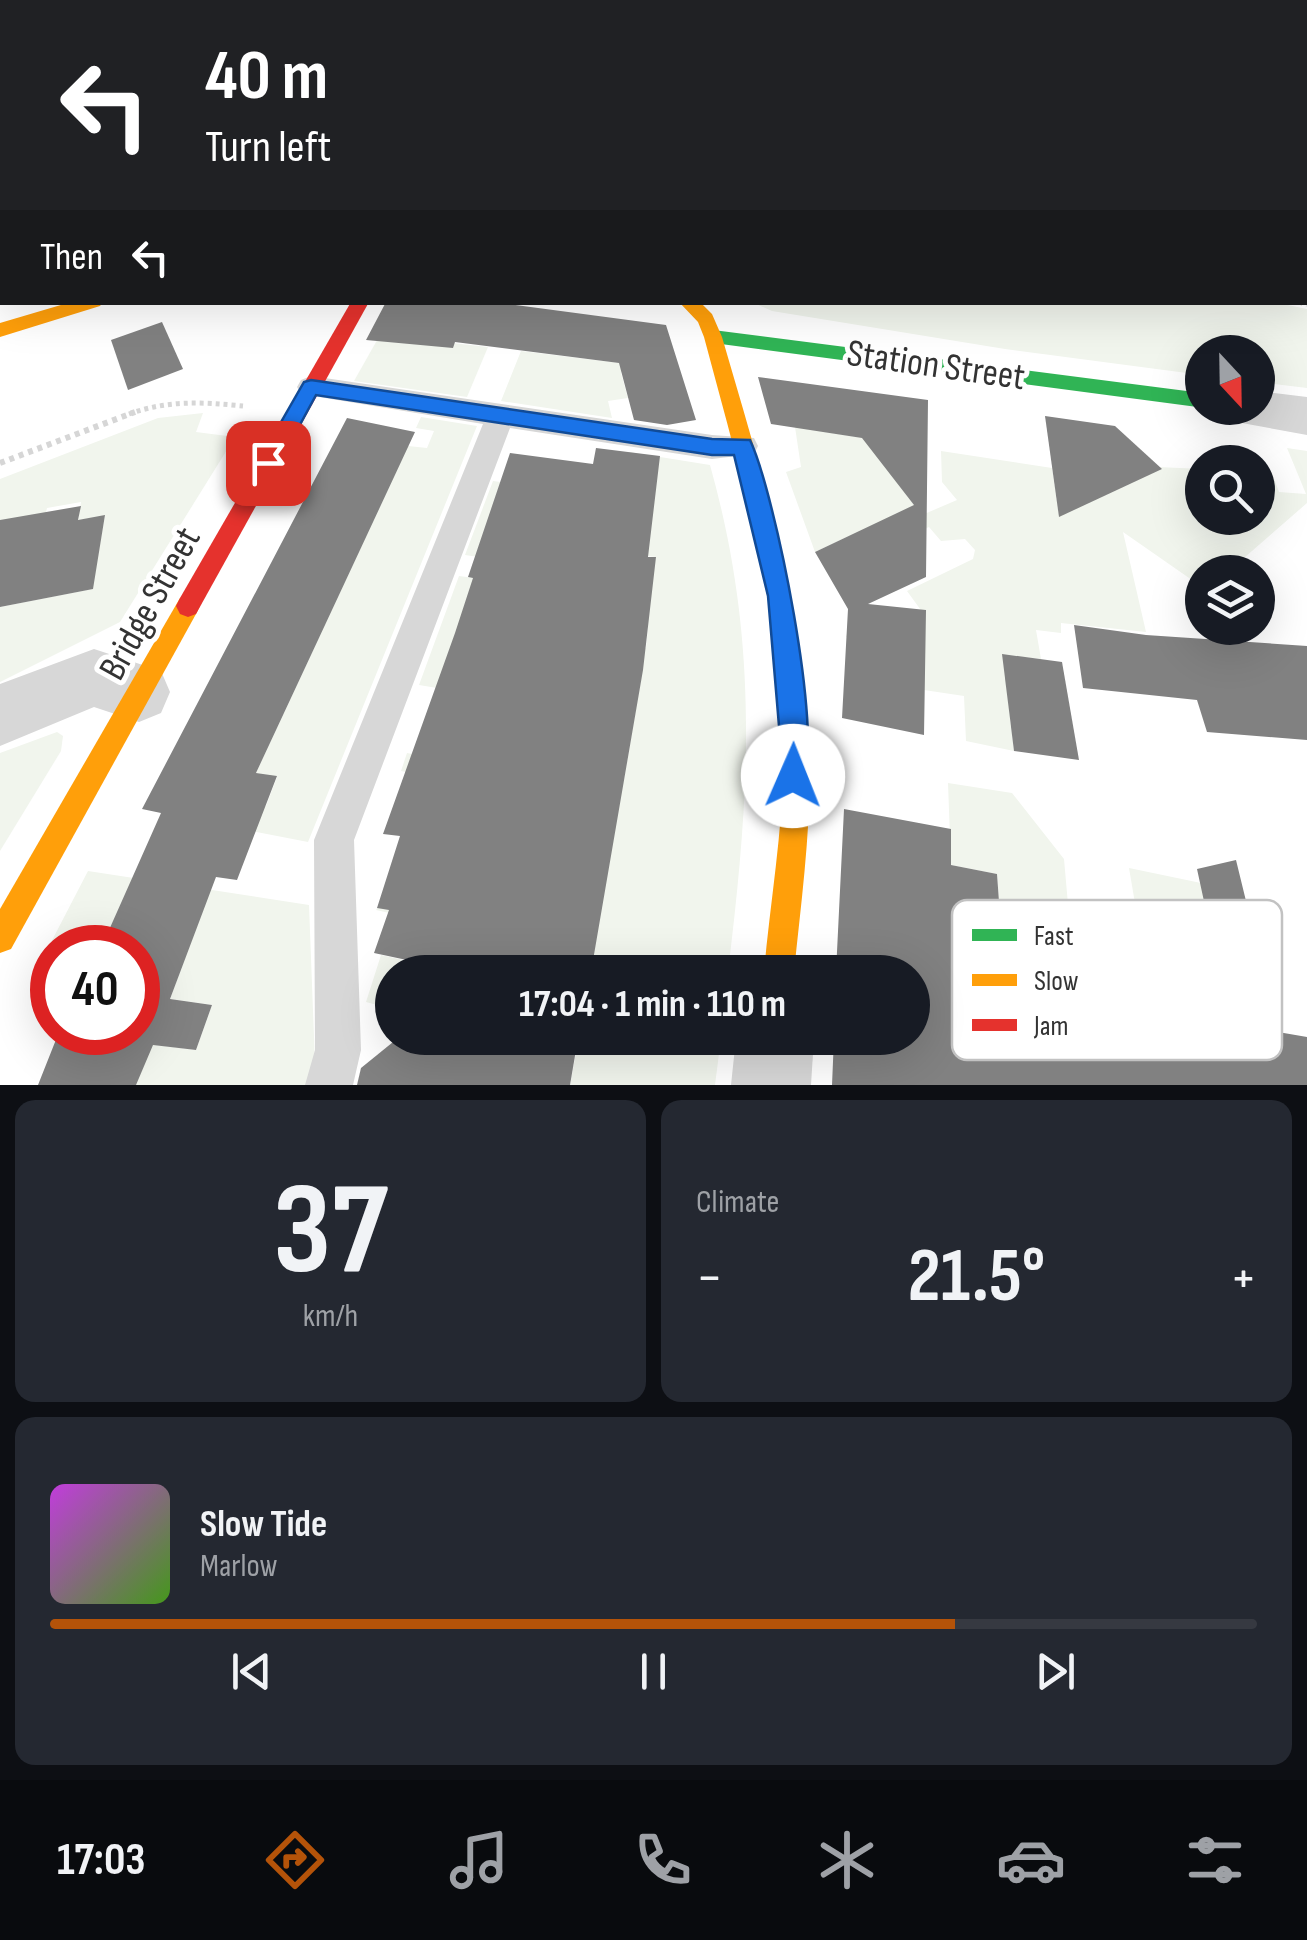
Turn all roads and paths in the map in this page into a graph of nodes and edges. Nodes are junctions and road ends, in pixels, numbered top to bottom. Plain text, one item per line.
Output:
1 (84, 305) edge
2 (358, 305) edge
3 (691, 305) edge
4 (0, 330) edge
5 (713, 336) junction
6 (311, 387) junction
7 (1185, 399) edge
8 (248, 407) dead end
9 (1275, 412) edge
10 (500, 416) junction
11 (1307, 416) edge
12 (743, 446) junction
13 (0, 463) edge
14 (139, 692) junction
15 (0, 715) edge
16 (0, 938) edge
17 (780, 955) edge
18 (773, 1055) edge
19 (329, 1085) edge
20 (771, 1085) edge

1 - 4 street
2 - 6 street, Bridge Street
3 - 5 street
5 - 7 street, Station Street
5 - 12 street
6 - 10 lane
6 - 14 street, Bridge Street
8 - 13 path
9 - 11 street
10 - 12 lane
10 - 19 lane
12 - 17 street
14 - 15 street
14 - 16 street, Bridge Street
18 - 20 street

